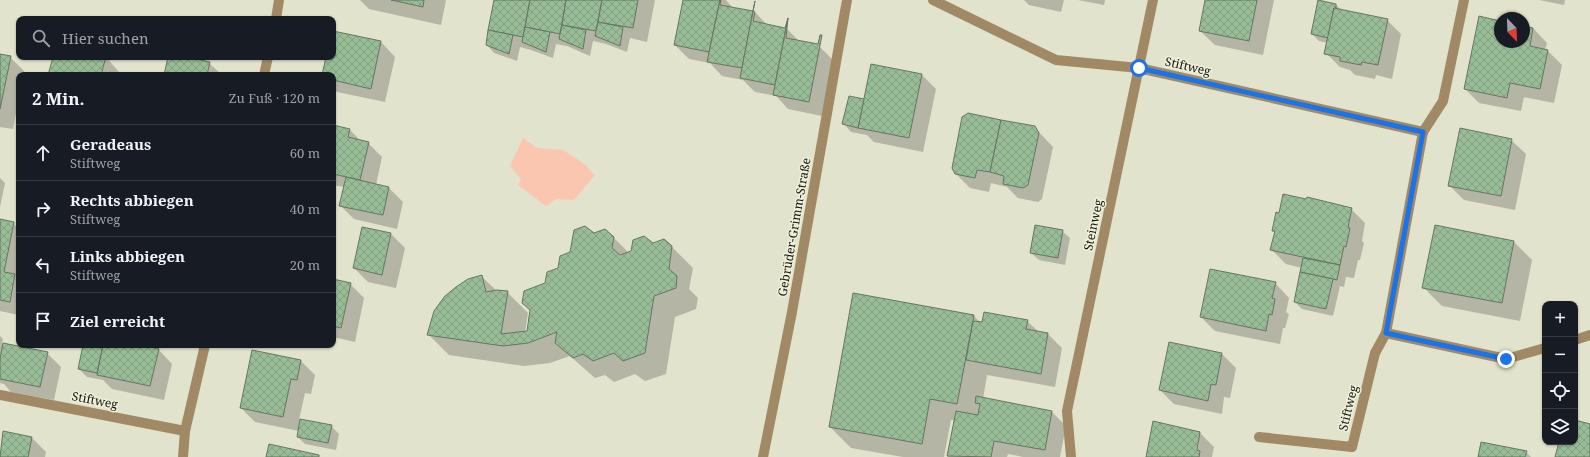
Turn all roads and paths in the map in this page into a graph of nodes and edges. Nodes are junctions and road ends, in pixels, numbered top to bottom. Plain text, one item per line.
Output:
1 (279, 0) edge
2 (847, 0) edge
3 (933, 0) edge
4 (1153, 0) edge
5 (1464, 0) edge
6 (276, 16) edge
7 (267, 60) edge
8 (1139, 68) junction
9 (265, 72) edge
10 (1423, 132) junction
11 (1386, 333) junction
12 (1590, 335) edge
13 (1578, 339) edge
14 (204, 348) edge
15 (1542, 349) edge
16 (0, 395) edge
17 (184, 431) junction
18 (1259, 437) dead end
19 (183, 457) edge
20 (763, 457) edge
21 (1071, 457) edge

1 - 6 street
2 - 20 street, Gebrüder-Grimm-Straße
3 - 8 street, Stiftweg
4 - 8 street, Steinweg
5 - 10 street, Stiftweg
7 - 9 street
8 - 10 street, Stiftweg
8 - 21 street, Steinweg
10 - 11 street, Stiftweg
11 - 15 street
11 - 18 street, Stiftweg
12 - 13 street
14 - 17 street
16 - 17 street, Stiftweg
17 - 19 street

